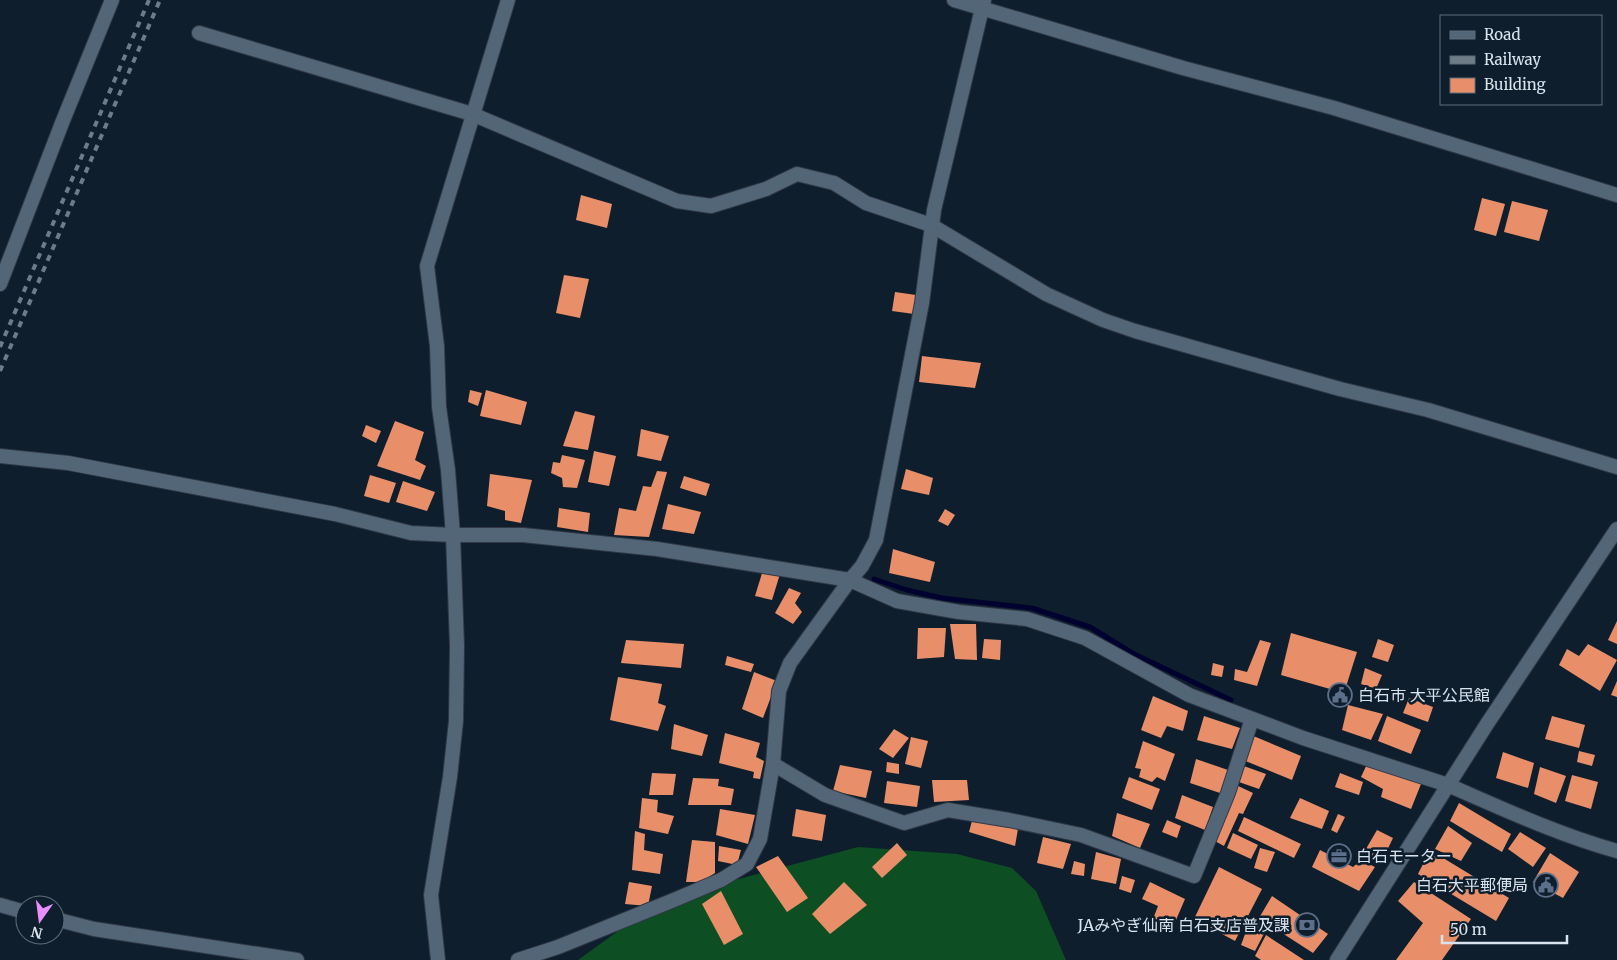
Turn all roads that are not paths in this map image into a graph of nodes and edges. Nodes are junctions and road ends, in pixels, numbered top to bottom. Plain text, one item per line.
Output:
1 (112, 0) edge
2 (508, 0) edge
3 (954, 0) edge
4 (983, 4) edge
5 (199, 33) dead end
6 (472, 114) junction
7 (1617, 195) edge
8 (931, 225) junction
9 (0, 284) edge
10 (0, 456) edge
11 (1617, 467) edge
12 (1617, 529) edge
13 (453, 536) junction
14 (850, 580) junction
15 (1252, 719) junction
16 (773, 764) junction
17 (1448, 785) junction
18 (1617, 851) edge
19 (0, 905) edge
20 (15, 909) edge
21 (65, 921) edge
22 (259, 957) edge
23 (297, 960) edge
24 (438, 960) edge
25 (518, 960) edge
26 (1337, 960) edge

1 - 9 street
2 - 6 street
3 - 4 street
4 - 7 street
4 - 8 street
5 - 6 street
6 - 8 street
6 - 13 street
8 - 11 street
8 - 14 street
10 - 13 street
12 - 17 street
13 - 14 street
13 - 24 street
14 - 15 street
14 - 16 street
15 - 16 street
15 - 17 street
16 - 25 street
17 - 18 street
17 - 26 street
19 - 20 street
21 - 22 street
22 - 23 street

